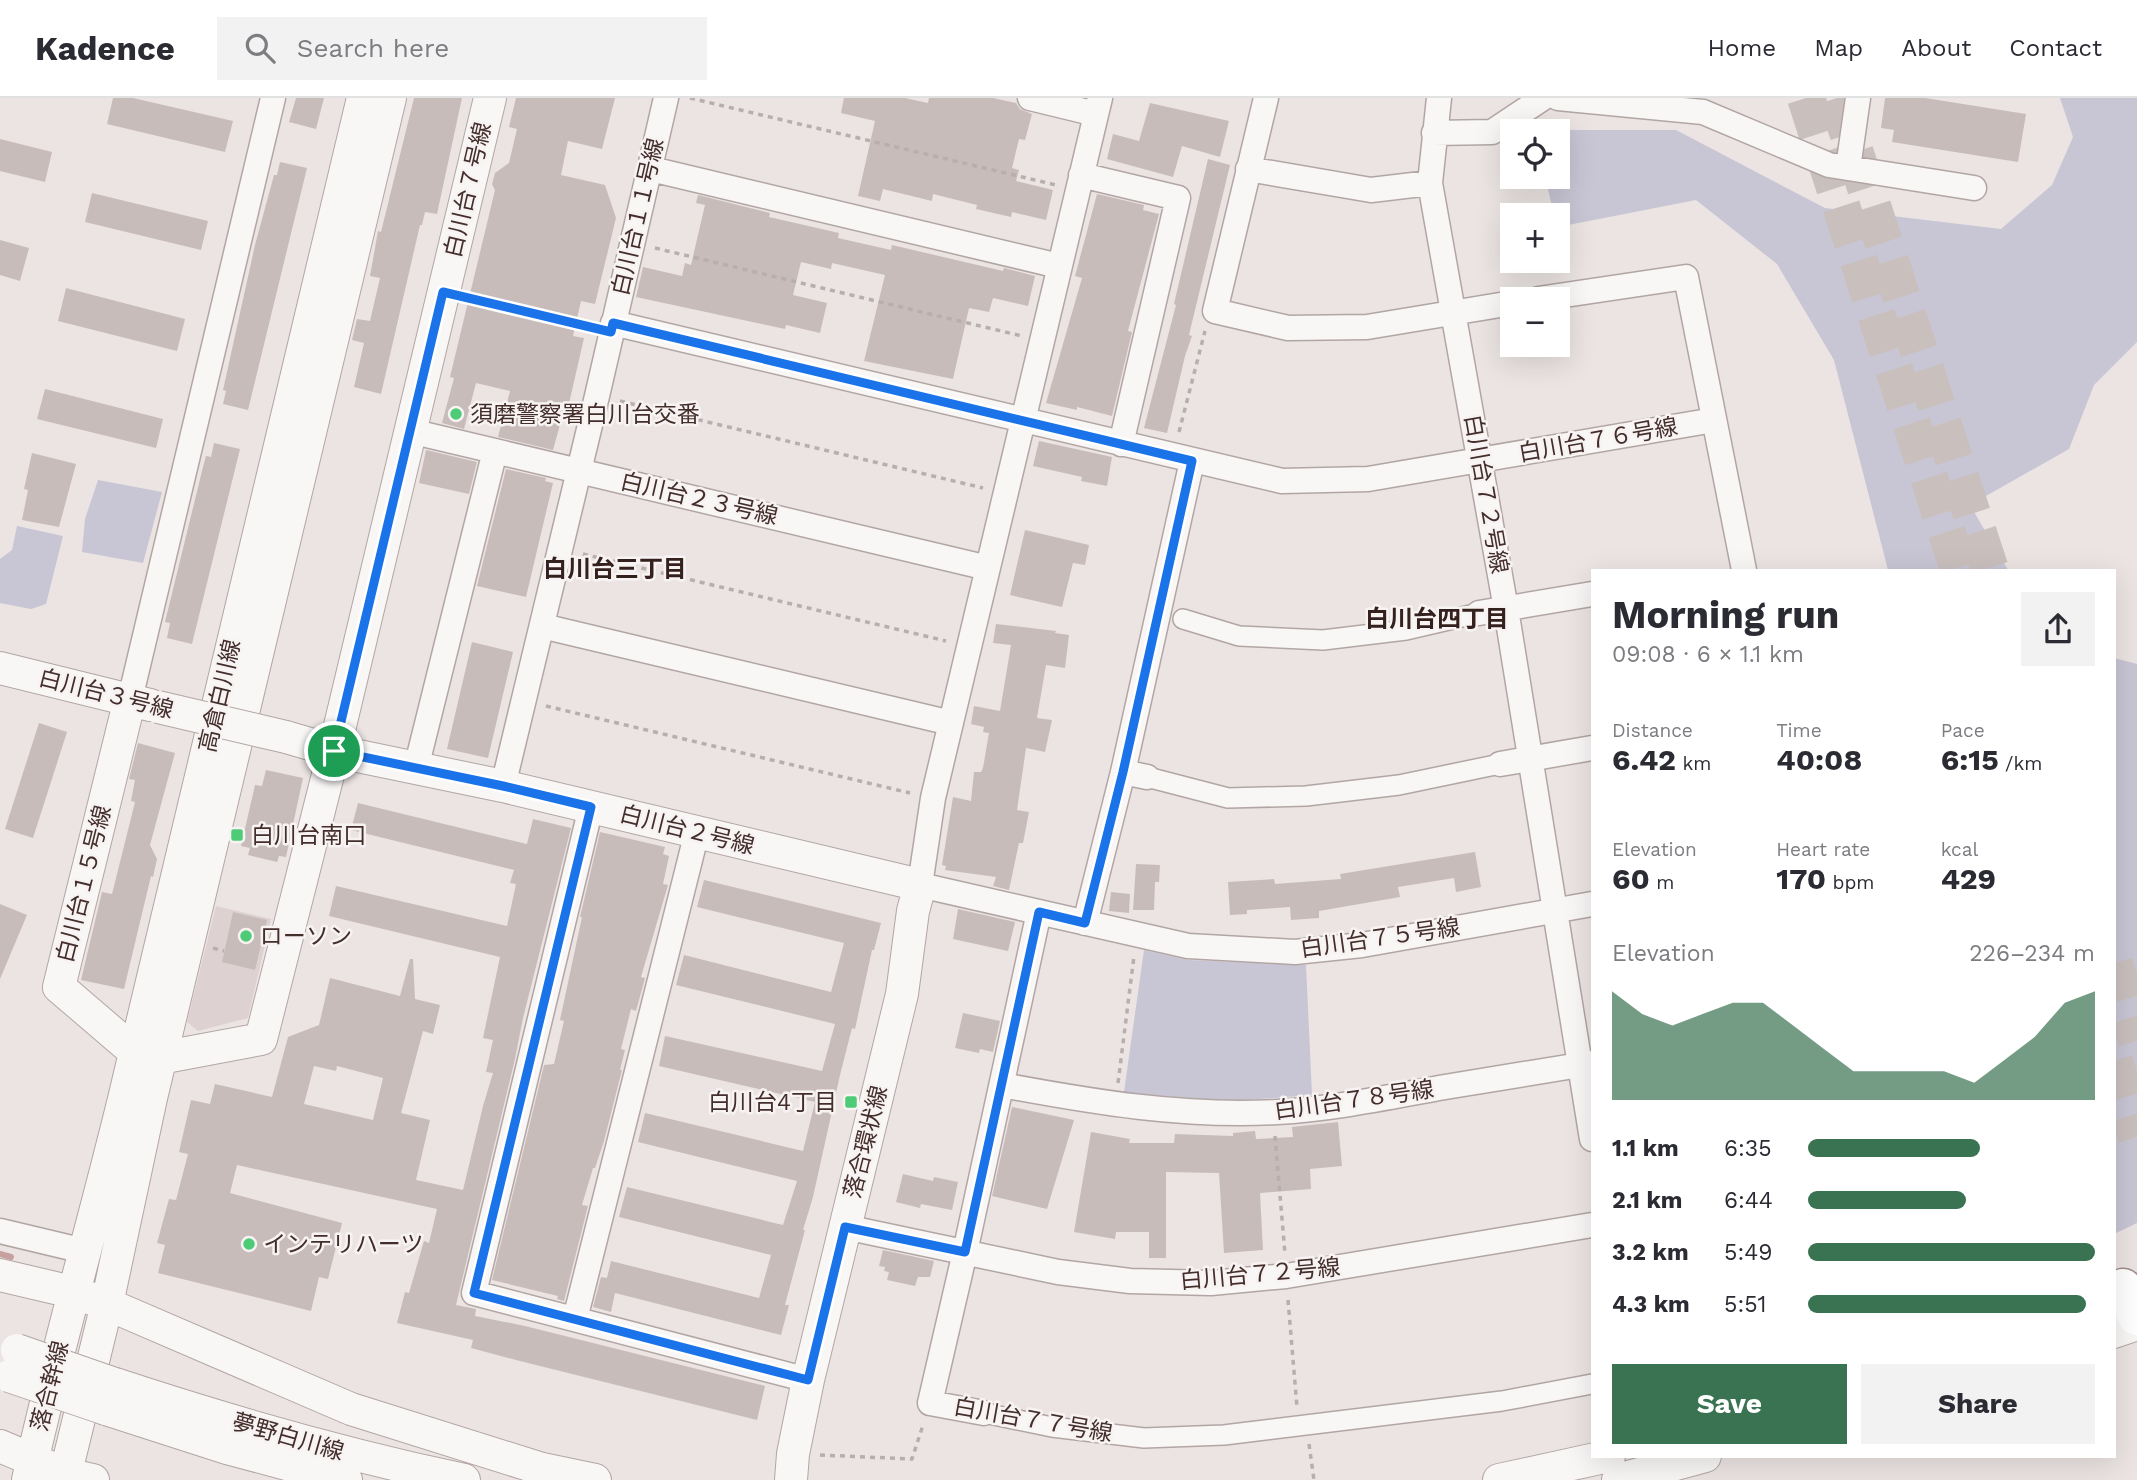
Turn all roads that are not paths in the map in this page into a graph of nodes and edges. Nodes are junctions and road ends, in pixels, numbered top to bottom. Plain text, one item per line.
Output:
1 (273, 98) edge
2 (363, 98) edge
3 (390, 98) edge
4 (490, 98) edge
5 (666, 98) edge
6 (1030, 98) edge
7 (1266, 98) edge
8 (1439, 98) edge
9 (1543, 98) edge
10 (1558, 98) edge
11 (1858, 98) edge
12 (1705, 105) edge
13 (1098, 106) edge
14 (1434, 133) junction
15 (1848, 168) junction
16 (650, 169) junction
17 (1248, 169) junction
18 (1075, 181) junction
19 (1430, 183) junction
20 (1974, 188) dead end
21 (1059, 266) junction
22 (1570, 294) edge
23 (1500, 305) edge
24 (1452, 312) junction
25 (612, 327) junction
26 (1022, 420) junction
27 (1714, 420) junction
28 (410, 430) junction
29 (1121, 444) junction
30 (495, 451) junction
31 (1481, 460) junction
32 (1192, 461) junction
33 (579, 471) junction
34 (988, 568) junction
35 (1740, 569) edge
36 (1591, 594) edge
37 (1506, 608) junction
38 (1479, 613) joint
39 (1171, 616) junction
40 (542, 626) junction
41 (0, 668) edge
42 (144, 703) junction
43 (951, 723) junction
44 (1591, 748) edge
45 (334, 751) junction
46 (1530, 759) junction
47 (1500, 764) joint
48 (416, 768) junction
49 (1123, 772) junction
50 (1147, 777) joint
51 (503, 786) junction
52 (591, 807) junction
53 (697, 832) junction
54 (920, 885) junction
55 (1591, 904) edge
56 (1553, 910) junction
57 (1039, 912) junction
58 (1085, 923) junction
59 (148, 1055) junction
60 (1586, 1064) edge
61 (1002, 1085) junction
62 (1591, 1126) edge
63 (134, 1169) joint
64 (1591, 1225) edge
65 (845, 1227) junction
66 (0, 1231) edge
67 (84, 1251) junction
68 (965, 1252) junction
69 (0, 1275) edge
70 (72, 1292) junction
71 (107, 1304) junction
72 (575, 1319) junction
73 (2137, 1324) edge
74 (2116, 1331) edge
75 (6, 1361) edge
76 (808, 1380) junction
77 (1591, 1384) edge
78 (110, 1397) junction
79 (984, 1413) joint
80 (0, 1446) edge
81 (1600, 1458) edge
82 (1698, 1458) edge
83 (801, 1463) edge
84 (31, 1470) edge
85 (74, 1478) edge
86 (346, 1480) edge
87 (464, 1480) edge
88 (595, 1480) edge
89 (1499, 1480) edge
90 (1618, 1480) edge

1 - 42 street
2 - 59 street, 高倉白川線
3 - 59 street, 高倉白川線
4 - 28 street, 白川台７号線
5 - 16 street, 白川台１１号線
6 - 13 street
7 - 17 street
8 - 14 street, 白川台７２号線
9 - 14 street
10 - 12 street
11 - 15 street
12 - 15 street
13 - 18 street
14 - 19 street, 白川台７２号線
15 - 20 street
16 - 21 street
16 - 25 street, 白川台１１号線
17 - 19 street
17 - 24 street
18 - 21 street
18 - 29 street
19 - 24 street, 白川台７２号線
21 - 26 street
22 - 27 street
23 - 24 street
24 - 31 street, 白川台７２号線
25 - 26 street, 白川台７６号線
25 - 33 street, 白川台１１号線
26 - 29 street, 白川台７６号線
26 - 34 street
27 - 31 street, 白川台７６号線
27 - 35 street
28 - 30 street, 白川台２３号線
28 - 45 street, 白川台７号線
29 - 32 street, 白川台７６号線
30 - 33 street, 白川台２３号線
30 - 48 street
31 - 32 street, 白川台７６号線
31 - 37 street, 白川台７２号線
32 - 39 street
33 - 34 street, 白川台２３号線
33 - 40 street, 白川台１１号線
34 - 43 street
36 - 37 street
37 - 38 street
37 - 46 street, 白川台７２号線
38 - 39 street
39 - 49 street
40 - 43 street
40 - 51 street, 白川台１１号線
41 - 42 street, 白川台３号線
42 - 45 street, 白川台３号線, bridge
42 - 59 street, 白川台１５号線
43 - 54 street
44 - 46 street
45 - 48 street, 白川台２号線
45 - 59 street, 白川台７号線
46 - 47 street
46 - 56 street, 白川台７２号線
47 - 50 street
48 - 51 street, 白川台２号線
49 - 50 street
49 - 58 street
51 - 52 street, 白川台２号線
52 - 53 street, 白川台２号線
52 - 72 street
53 - 54 street, 白川台２号線
53 - 72 street
54 - 57 street, 白川台２号線
54 - 65 street, 落合環状線
55 - 56 street, 白川台７５号線
56 - 58 street, 白川台７５号線
56 - 60 street, 白川台７２号線
57 - 58 street, 白川台２号線
57 - 61 street, 白川台７７号線
59 - 63 street, 高倉白川線
59 - 67 street, 高倉白川線
60 - 61 street, 白川台７８号線
60 - 62 street, 白川台７２号線
61 - 68 street, 白川台７７号線
63 - 71 street, 落合幹線
64 - 68 street, 白川台７２号線
65 - 68 street, 白川台７２号線
65 - 76 street, 落合環状線
66 - 67 street
67 - 70 street, 高倉白川線
68 - 79 street, 白川台７７号線
69 - 70 street
70 - 71 street
70 - 84 street, 落合幹線
71 - 85 street, 落合幹線
71 - 88 street
72 - 76 street
73 - 74 street
75 - 78 street, bridge
76 - 83 street, 落合環状線
77 - 79 street, 白川台７７号線
78 - 86 street, 夢野白川線
78 - 87 street, 夢野白川線
80 - 84 street
81 - 89 street
82 - 90 street
84 - 85 street

